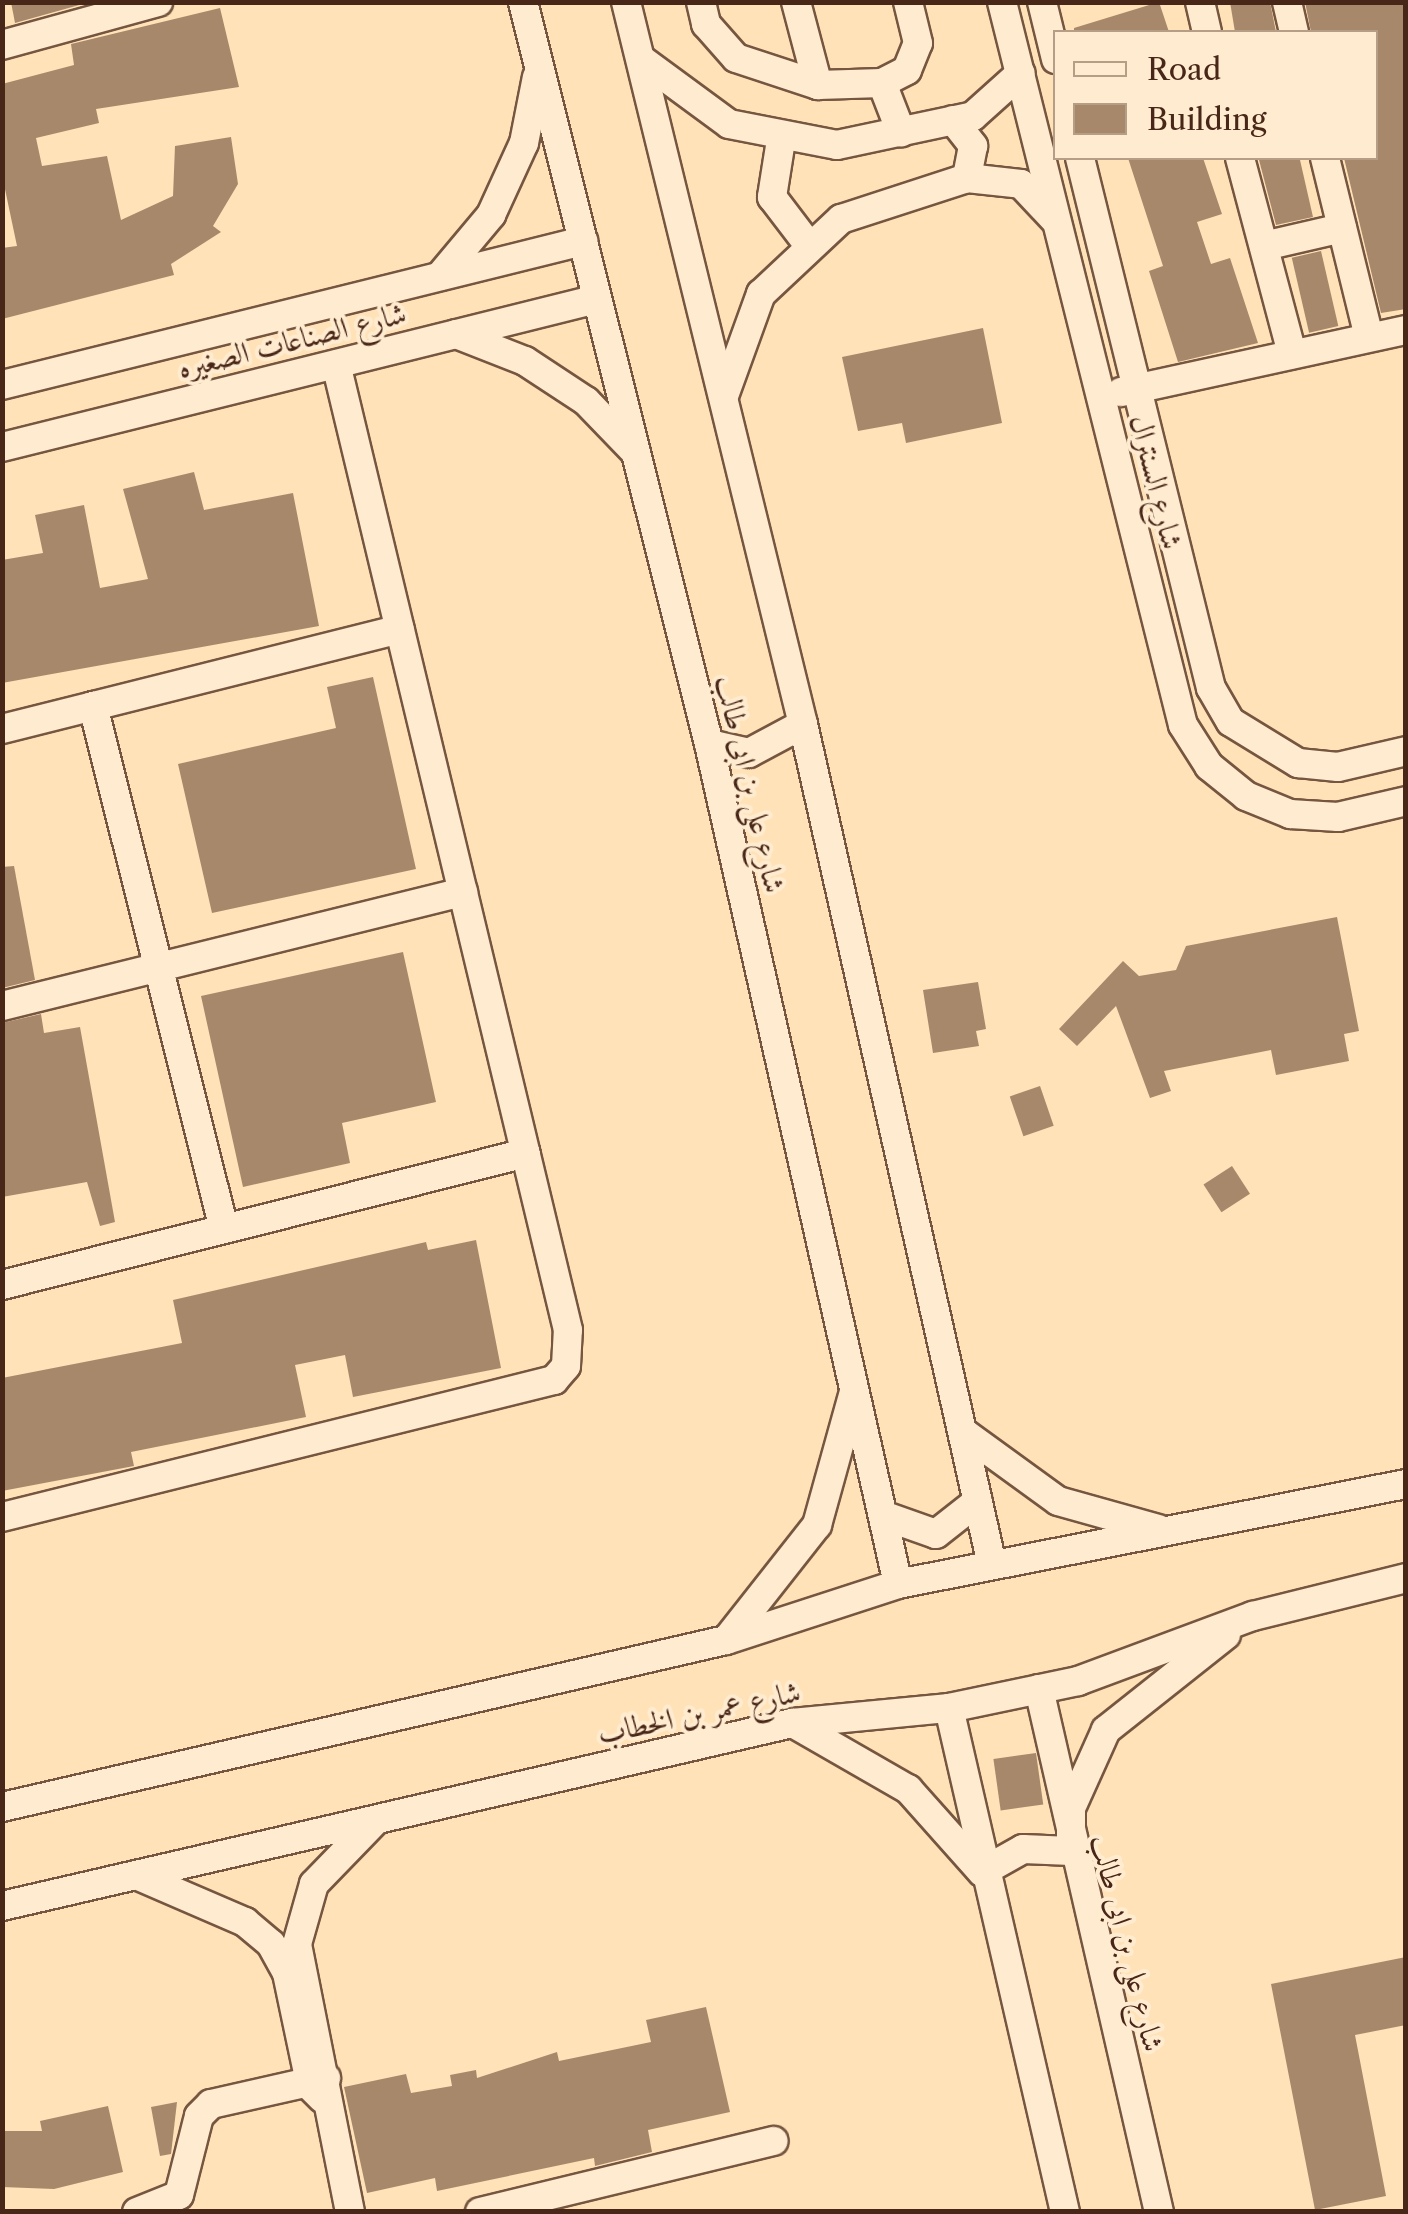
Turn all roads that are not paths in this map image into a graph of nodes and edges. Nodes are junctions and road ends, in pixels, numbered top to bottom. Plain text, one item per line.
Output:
1 (158, 2) edge
2 (524, 2) edge
3 (626, 2) edge
4 (702, 2) edge
5 (796, 2) edge
6 (908, 2) edge
7 (1002, 2) edge
8 (1042, 2) edge
9 (1200, 2) edge
10 (1287, 2) edge
11 (127, 7) edge
12 (1207, 30) edge
13 (1294, 30) edge
14 (2, 46) edge
15 (1053, 47) edge
16 (641, 59) junction
17 (539, 65) junction
18 (1021, 74) junction
19 (882, 83) junction
20 (818, 85) junction
21 (953, 120) junction
22 (901, 132) junction
23 (781, 140) junction
24 (1080, 160) edge
25 (1241, 160) edge
26 (1325, 160) edge
27 (967, 178) junction
28 (1060, 228) junction
29 (1342, 228) junction
30 (583, 241) junction
31 (807, 243) junction
32 (1264, 246) junction
33 (440, 276) junction
34 (598, 299) junction
35 (1406, 330) edge
36 (456, 334) junction
37 (1369, 337) junction
38 (1292, 354) junction
39 (336, 364) junction
40 (2, 385) edge
41 (1136, 387) junction
42 (1101, 400) junction
43 (722, 408) junction
44 (2, 447) edge
45 (637, 454) junction
46 (1166, 508) junction
47 (1133, 521) junction
48 (400, 629) junction
49 (93, 706) junction
50 (803, 724) junction
51 (2, 729) edge
52 (709, 744) junction
53 (1406, 751) edge
54 (1406, 801) edge
55 (464, 892) junction
56 (159, 968) junction
57 (2, 1006) edge
58 (526, 1153) junction
59 (224, 1230) junction
60 (2, 1285) edge
61 (856, 1386) junction
62 (963, 1432) junction
63 (1406, 1484) edge
64 (978, 1501) junction
65 (885, 1516) junction
66 (2, 1518) edge
67 (1195, 1530) junction
68 (992, 1564) junction
69 (1406, 1578) edge
70 (898, 1584) junction
71 (1252, 1616) junction
72 (726, 1640) junction
73 (1039, 1689) junction
74 (949, 1708) junction
75 (792, 1723) junction
76 (2, 1807) edge
77 (376, 1820) junction
78 (1071, 1851) junction
79 (982, 1872) junction
80 (136, 1876) junction
81 (2, 1906) edge
82 (299, 1987) junction
83 (320, 2086) junction
84 (774, 2141) dead end
85 (512, 2208) edge
86 (138, 2211) edge
87 (350, 2212) edge
88 (480, 2212) edge
89 (1065, 2212) edge
90 (1159, 2212) edge

1 - 11 street
2 - 17 street, شارع على بن ابى طالب
3 - 16 street
4 - 20 street
5 - 20 street
6 - 19 street
7 - 18 street, شارع السنترال
8 - 15 street
9 - 12 street
10 - 13 street
11 - 14 street
16 - 23 street
16 - 43 street
17 - 30 street, شارع على بن ابى طالب
17 - 33 street
18 - 21 street
18 - 28 street, شارع السنترال
19 - 20 street
19 - 22 street
21 - 22 street
21 - 27 street
22 - 23 street
23 - 31 street
24 - 41 street, شارع السنترال
25 - 32 street
26 - 29 street
27 - 28 street
27 - 31 street
28 - 42 street, شارع السنترال
29 - 32 street
29 - 37 street
30 - 33 street, شارع الصناعات الصغيره
30 - 34 street, شارع على بن ابى طالب
31 - 43 street
32 - 38 street
33 - 40 street, شارع الصناعات الصغيره
34 - 36 street, شارع الصناعات الصغيره
34 - 45 street, شارع على بن ابى طالب
35 - 37 street
36 - 39 street, شارع الصناعات الصغيره
36 - 45 street
37 - 38 street
38 - 41 street
39 - 44 street, شارع الصناعات الصغيره
39 - 48 street
41 - 42 street
41 - 46 street, شارع السنترال
42 - 47 street, شارع السنترال
43 - 50 street
45 - 52 street, شارع على بن ابى طالب
46 - 47 street
46 - 53 street, شارع السنترال
47 - 54 street, شارع السنترال
48 - 49 street
48 - 55 street
49 - 51 street
49 - 56 street
50 - 52 street
50 - 62 street
52 - 61 street, شارع على بن ابى طالب
55 - 56 street
55 - 58 street
56 - 57 street
56 - 59 street
58 - 59 street
58 - 66 street
59 - 60 street
61 - 65 street, شارع على بن ابى طالب
61 - 72 street
62 - 64 street
62 - 67 street
63 - 67 street, شارع عمر بن الخطاب
64 - 65 street
64 - 68 street
65 - 70 street, شارع على بن ابى طالب
67 - 68 street, شارع عمر بن الخطاب
68 - 70 street, شارع عمر بن الخطاب
69 - 71 street, شارع عمر بن الخطاب
70 - 72 street, شارع عمر بن الخطاب
71 - 73 street, شارع عمر بن الخطاب
71 - 78 street
72 - 76 street, شارع عمر بن الخطاب
73 - 74 street, شارع عمر بن الخطاب
73 - 78 street, شارع على بن ابى طالب
74 - 75 street, شارع عمر بن الخطاب
74 - 79 street
75 - 77 street, شارع عمر بن الخطاب
75 - 79 street
77 - 80 street, شارع عمر بن الخطاب
77 - 82 street
78 - 79 street
78 - 90 street, شارع على بن ابى طالب
79 - 89 street
80 - 81 street, شارع عمر بن الخطاب
80 - 82 street
82 - 83 street
83 - 86 street
83 - 87 street
84 - 85 street
85 - 88 street

